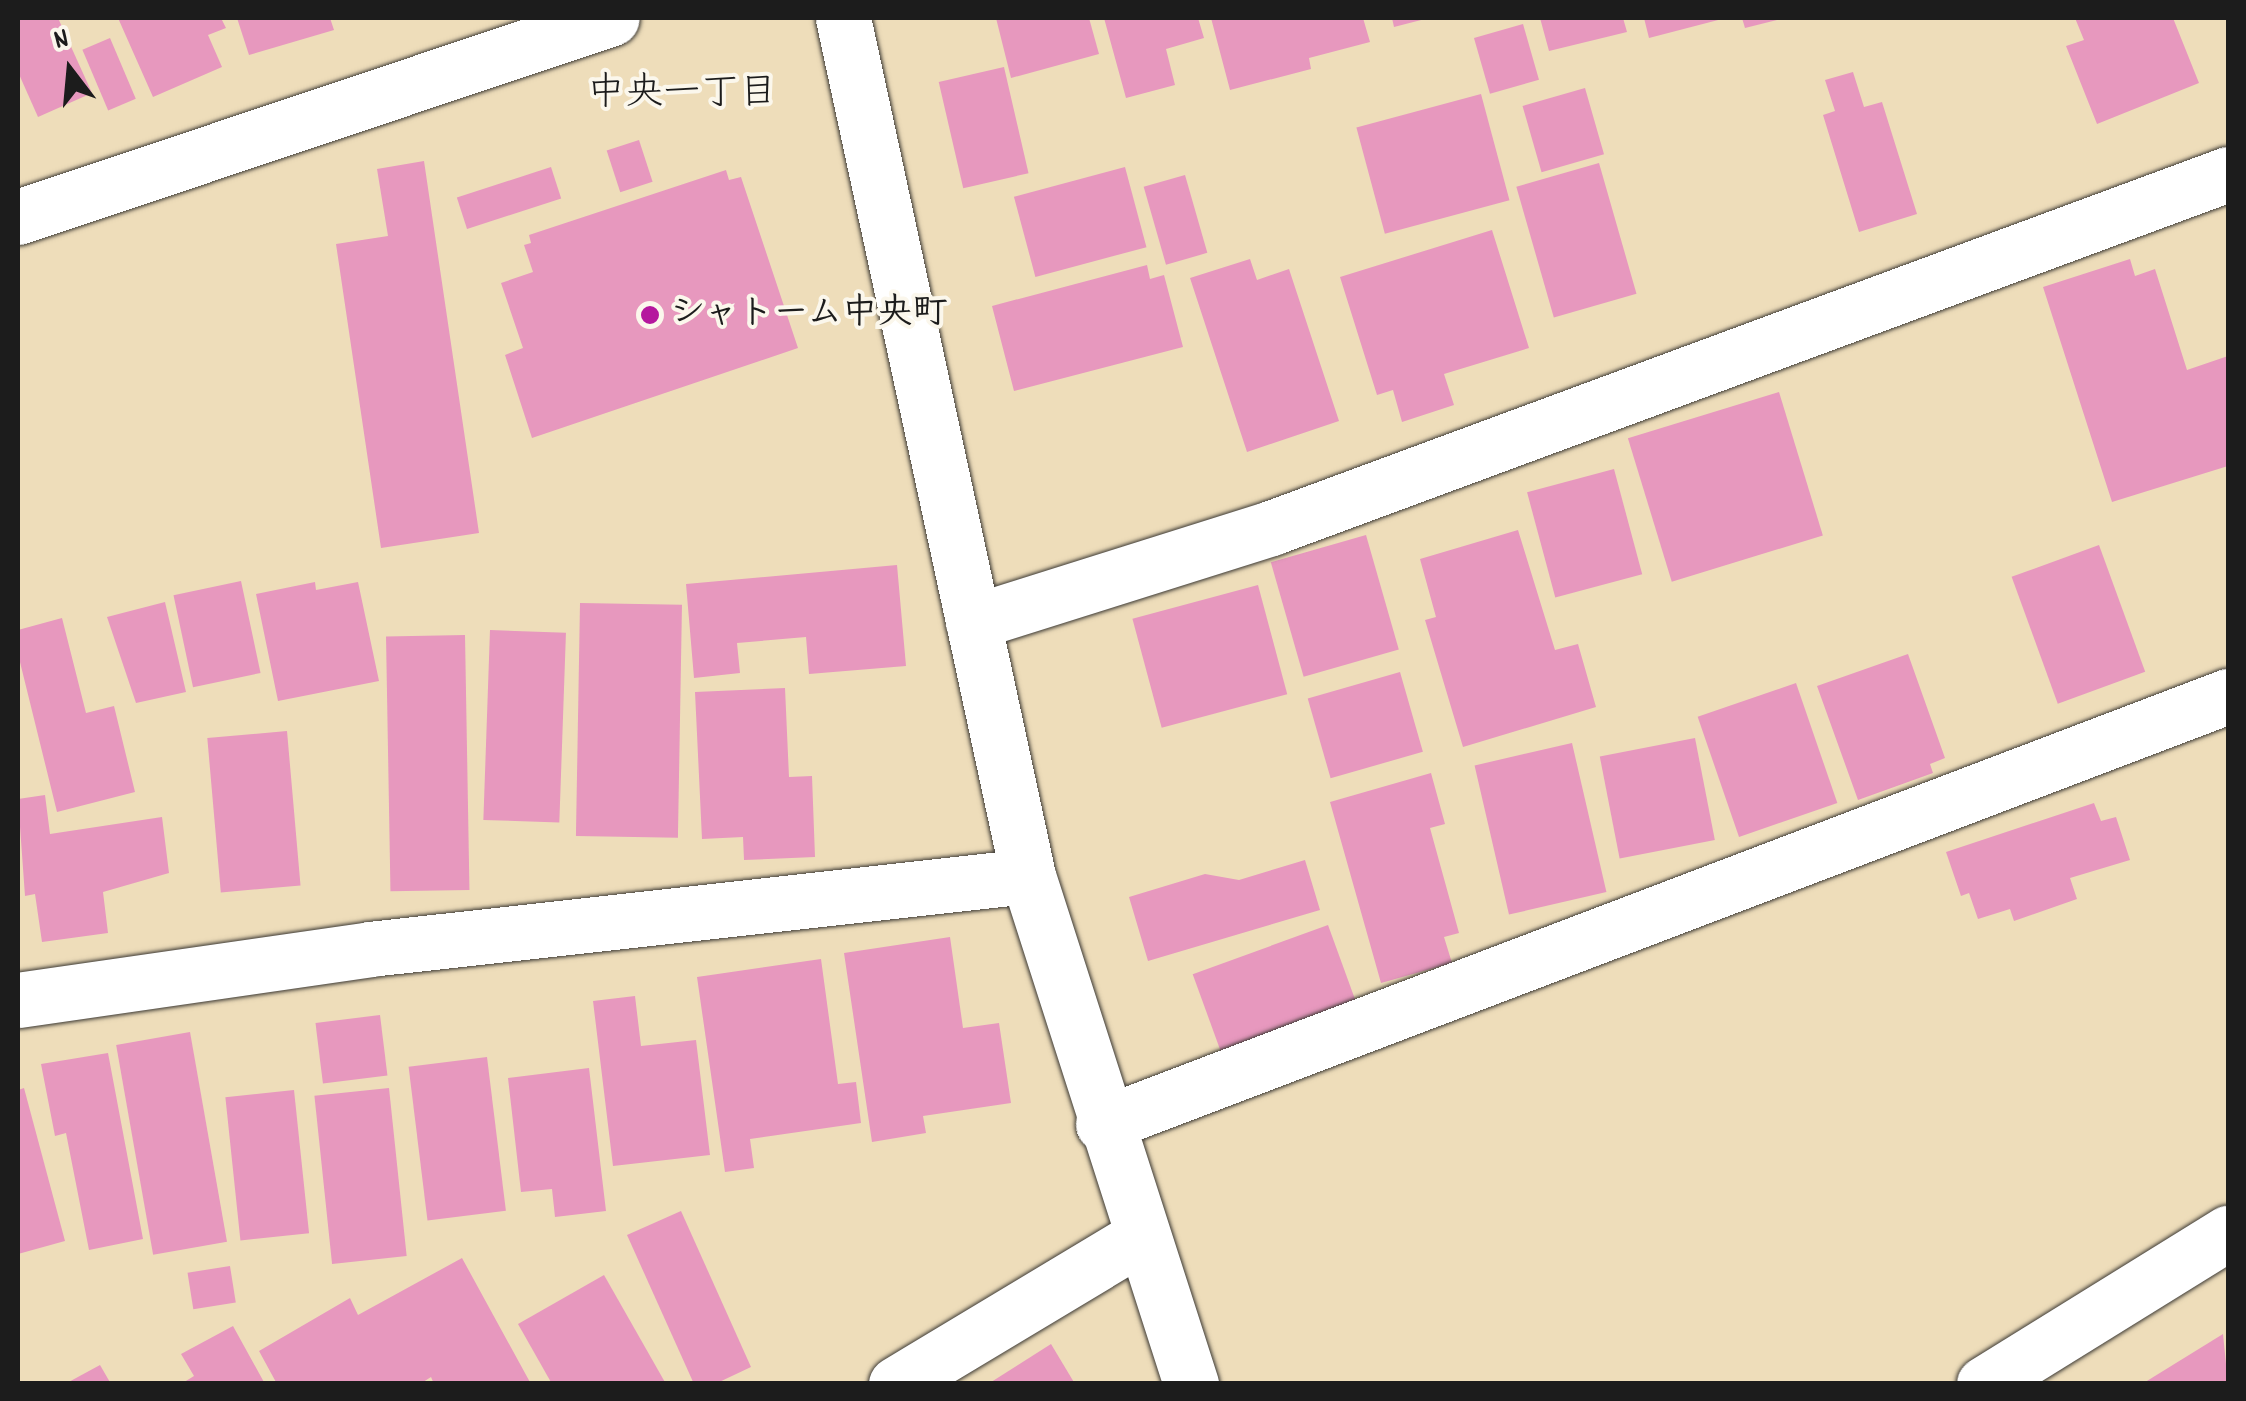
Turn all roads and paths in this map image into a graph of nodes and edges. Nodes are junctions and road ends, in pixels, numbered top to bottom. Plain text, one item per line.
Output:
1 (612, 18) edge
2 (843, 18) edge
3 (2228, 174) edge
4 (18, 217) edge
5 (972, 622) junction
6 (2228, 696) edge
7 (1028, 876) junction
8 (18, 1000) edge
9 (1104, 1124) junction
10 (2228, 1233) edge
11 (1141, 1237) junction
12 (896, 1384) edge
13 (1191, 1384) edge
14 (1984, 1384) edge

1 - 4 street
2 - 5 street
3 - 5 street
5 - 7 street
6 - 9 street
7 - 8 street
7 - 9 street
9 - 11 street
10 - 14 street
11 - 12 street
11 - 13 street

